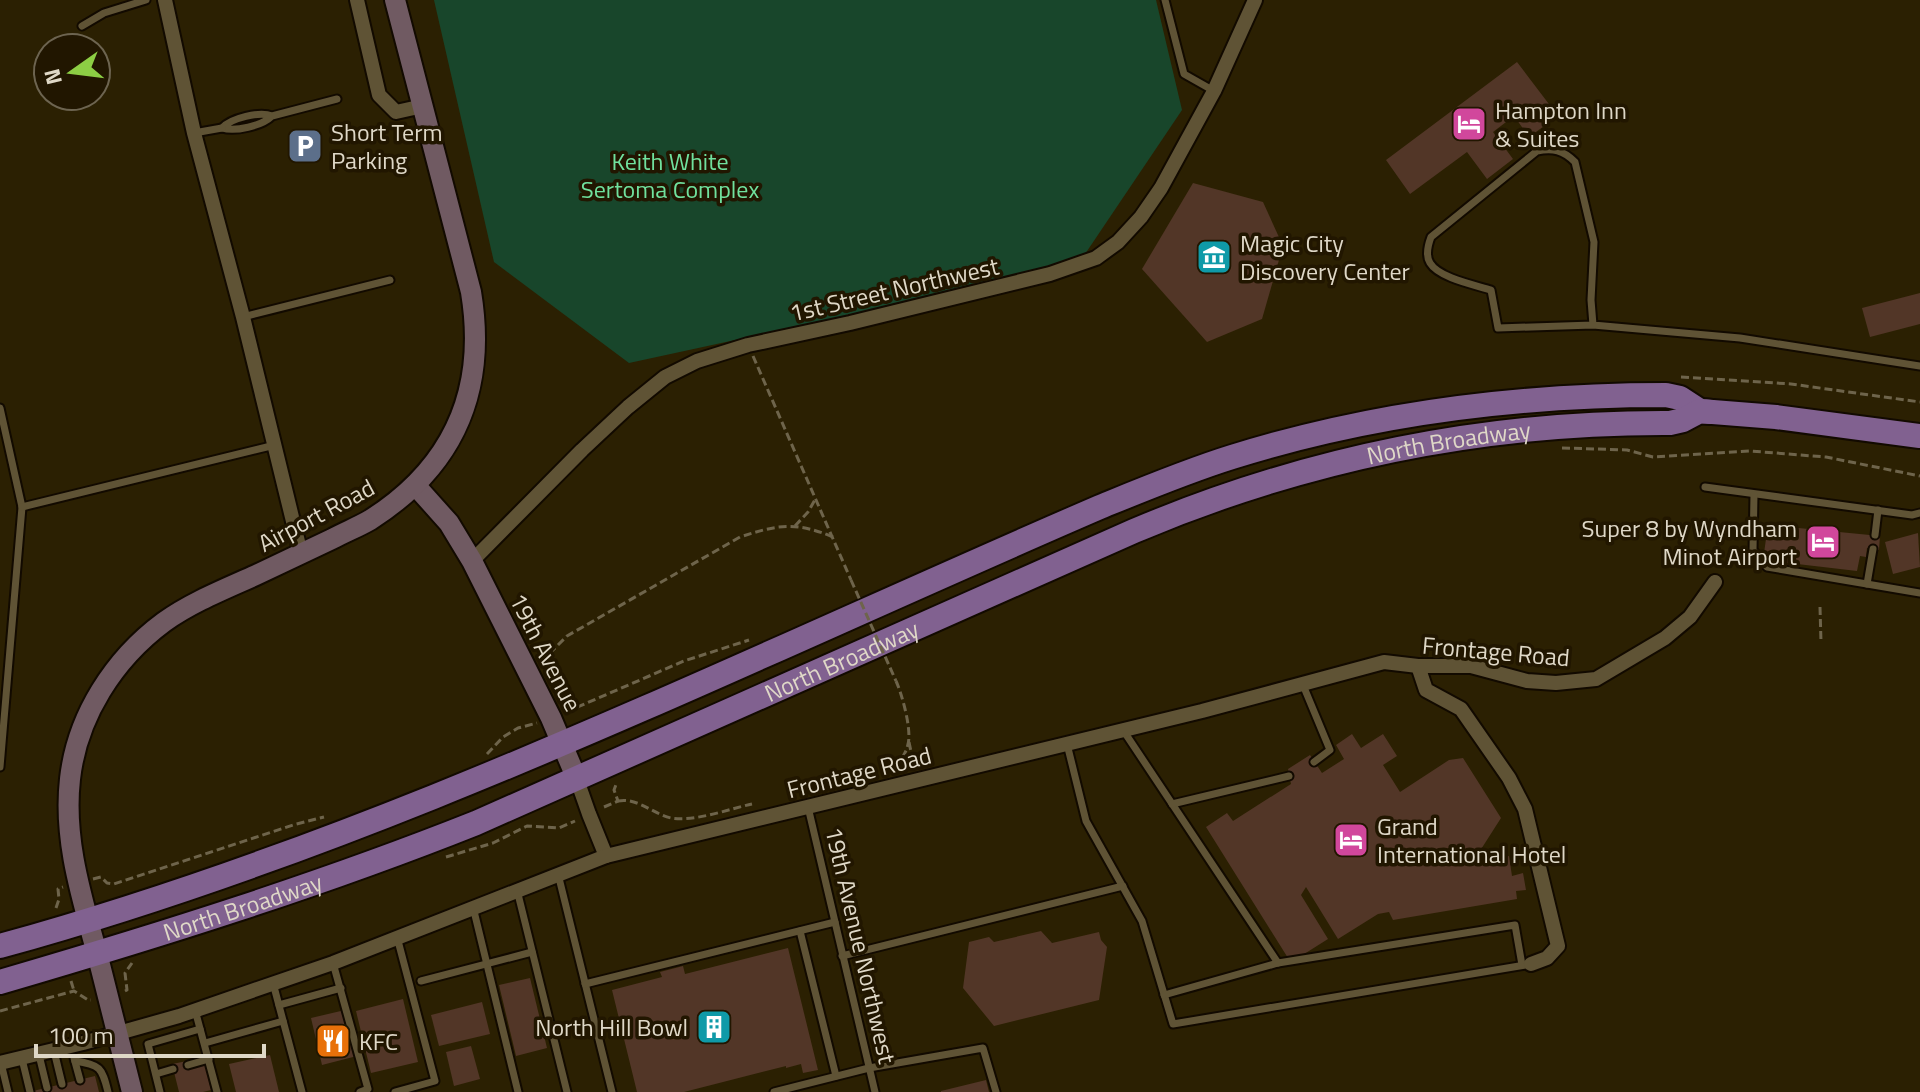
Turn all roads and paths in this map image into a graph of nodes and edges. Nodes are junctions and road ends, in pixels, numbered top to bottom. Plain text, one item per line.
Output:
1 (146, 0) edge
2 (165, 0) edge
3 (356, 0) edge
4 (395, 0) edge
5 (1165, 0) edge
6 (1255, 0) edge
7 (82, 26) dead end
8 (1214, 91) junction
9 (337, 99) dead end
10 (423, 106) junction
11 (194, 133) junction
12 (390, 280) dead end
13 (243, 317) junction
14 (1593, 325) junction
15 (748, 345) junction
16 (1920, 366) edge
17 (0, 408) edge
18 (1700, 411) junction
19 (1920, 436) edge
20 (275, 445) junction
21 (1552, 448) dead end
22 (1920, 476) edge
23 (415, 485) junction
24 (1705, 487) dead end
25 (1754, 495) junction
26 (816, 498) junction
27 (22, 507) junction
28 (1878, 510) junction
29 (1920, 513) edge
30 (795, 526) junction
31 (1875, 535) dead end
32 (833, 537) junction
33 (1873, 549) dead end
34 (301, 554) junction
35 (472, 561) junction
36 (1715, 582) dead end
37 (1867, 584) junction
38 (1920, 593) edge
39 (1820, 607) dead end
40 (1821, 642) dead end
41 (889, 658) dead end
42 (875, 664) dead end
43 (1418, 666) junction
44 (540, 669) dead end
45 (1302, 684) junction
46 (564, 704) dead end
47 (572, 710) dead end
48 (1123, 730) junction
49 (909, 742) junction
50 (563, 744) junction
51 (1067, 744) junction
52 (1314, 762) dead end
53 (0, 767) edge
54 (883, 773) dead end
55 (1289, 776) dead end
56 (576, 777) junction
57 (618, 779) dead end
58 (917, 780) junction
59 (618, 801) junction
60 (763, 801) dead end
61 (1172, 804) junction
62 (808, 807) junction
63 (589, 814) junction
64 (606, 856) junction
65 (440, 859) dead end
66 (558, 874) junction
67 (1123, 886) junction
68 (517, 890) junction
69 (473, 907) junction
70 (88, 922) junction
71 (835, 922) junction
72 (800, 931) junction
73 (397, 937) junction
74 (0, 946) edge
75 (532, 952) junction
76 (97, 954) junction
77 (842, 956) junction
78 (136, 962) dead end
79 (487, 962) junction
80 (333, 963) junction
81 (1278, 963) junction
82 (1527, 964) junction
83 (421, 981) dead end
84 (0, 982) edge
85 (273, 983) junction
86 (585, 984) junction
87 (341, 988) junction
88 (107, 995) junction
89 (1164, 995) junction
90 (279, 1005) junction
91 (195, 1010) junction
92 (0, 1011) edge
93 (283, 1021) junction
94 (200, 1029) junction
95 (117, 1033) junction
96 (205, 1043) junction
97 (46, 1052) junction
98 (73, 1053) junction
99 (22, 1058) junction
100 (209, 1059) junction
101 (0, 1063) edge
102 (188, 1065) dead end
103 (869, 1068) junction
104 (173, 1069) dead end
105 (156, 1074) junction
106 (836, 1076) junction
107 (80, 1080) dead end
108 (2, 1084) edge
109 (62, 1084) dead end
110 (47, 1088) dead end
111 (407, 1090) edge
112 (364, 1091) edge
113 (8, 1092) edge
114 (30, 1092) edge
115 (108, 1092) edge
116 (132, 1092) edge
117 (160, 1092) edge
118 (217, 1092) edge
119 (302, 1092) edge
120 (395, 1092) edge
121 (518, 1092) edge
122 (567, 1092) edge
123 (612, 1092) edge
124 (774, 1092) edge
125 (875, 1092) edge
126 (996, 1092) edge

1 - 7 lane
2 - 11 street
3 - 10 street
4 - 10 street, Airport Road
5 - 8 lane
6 - 8 street, 1st Street Northwest
8 - 15 street, 1st Street Northwest
9 - 11 lane
10 - 23 street, Airport Road
11 - 13 street
12 - 13 lane
13 - 20 street
14 - 14 lane
14 - 16 lane
15 - 26 path
15 - 35 street, 1st Street Northwest
17 - 27 lane
18 - 19 main road, North Broadway
18 - 50 main road, North Broadway
18 - 56 main road, North Broadway
20 - 27 lane
20 - 34 street
21 - 22 path
23 - 34 street, Airport Road
23 - 35 street, 19th Avenue
24 - 25 lane
25 - 28 lane
25 - 37 lane
26 - 30 path
26 - 32 path
27 - 53 lane
28 - 29 lane
28 - 31 lane
30 - 32 path
30 - 44 path
32 - 49 path, bridge
33 - 37 lane
34 - 70 street, Airport Road
35 - 50 street, 19th Avenue
36 - 43 street, Frontage Road
37 - 38 lane
39 - 40 path
41 - 42 path
43 - 45 street, Frontage Road
43 - 82 street
45 - 48 street, Frontage Road
45 - 52 lane
46 - 47 path
48 - 51 street, Frontage Road
48 - 61 lane
49 - 54 path
49 - 58 path
50 - 56 street, 19th Avenue
50 - 70 main road, North Broadway
51 - 58 street, Frontage Road
51 - 67 lane
55 - 61 lane
56 - 63 street, 19th Avenue
56 - 76 main road, North Broadway
57 - 59 path
58 - 62 street, Frontage Road
59 - 60 path
59 - 63 path
61 - 81 lane
62 - 64 street, Frontage Road
62 - 71 lane, 19th Avenue Northwest
63 - 64 street, 19th Avenue
63 - 65 path
64 - 66 street, Frontage Road
66 - 68 street, Frontage Road
66 - 86 lane
67 - 77 lane
67 - 89 lane
68 - 69 street, Frontage Road
68 - 75 lane
69 - 73 street, Frontage Road
69 - 79 lane
70 - 74 main road, North Broadway
70 - 76 street, Airport Road
71 - 72 lane
71 - 77 lane, 19th Avenue Northwest
72 - 86 lane
72 - 106 lane
73 - 80 street, Frontage Road
73 - 111 lane
75 - 79 lane
75 - 122 lane
76 - 84 main road, North Broadway
76 - 88 street, Airport Road
77 - 103 lane, 19th Avenue Northwest
78 - 88 path
79 - 83 lane
79 - 121 lane
80 - 85 street, Frontage Road
80 - 87 lane
81 - 82 lane
81 - 89 lane
82 - 89 lane
85 - 90 lane
85 - 91 street, Frontage Road
86 - 123 lane
87 - 90 lane
87 - 112 lane
88 - 92 path
88 - 95 street, Airport Road
90 - 93 lane
91 - 94 lane
91 - 95 street, Frontage Road
93 - 96 lane
93 - 119 lane
94 - 96 lane
94 - 105 lane
95 - 98 street, Frontage Road
95 - 116 street, Airport Road
96 - 100 lane
97 - 98 street, Frontage Road
97 - 99 street, Frontage Road
97 - 109 lane
97 - 110 lane
98 - 107 lane
98 - 115 lane
99 - 101 street, Frontage Road
99 - 114 lane
100 - 102 lane
100 - 118 lane
101 - 108 lane
103 - 106 lane
103 - 125 lane, 19th Avenue Northwest
103 - 126 lane
104 - 105 lane
105 - 117 lane
106 - 124 lane
108 - 113 lane
111 - 120 lane

